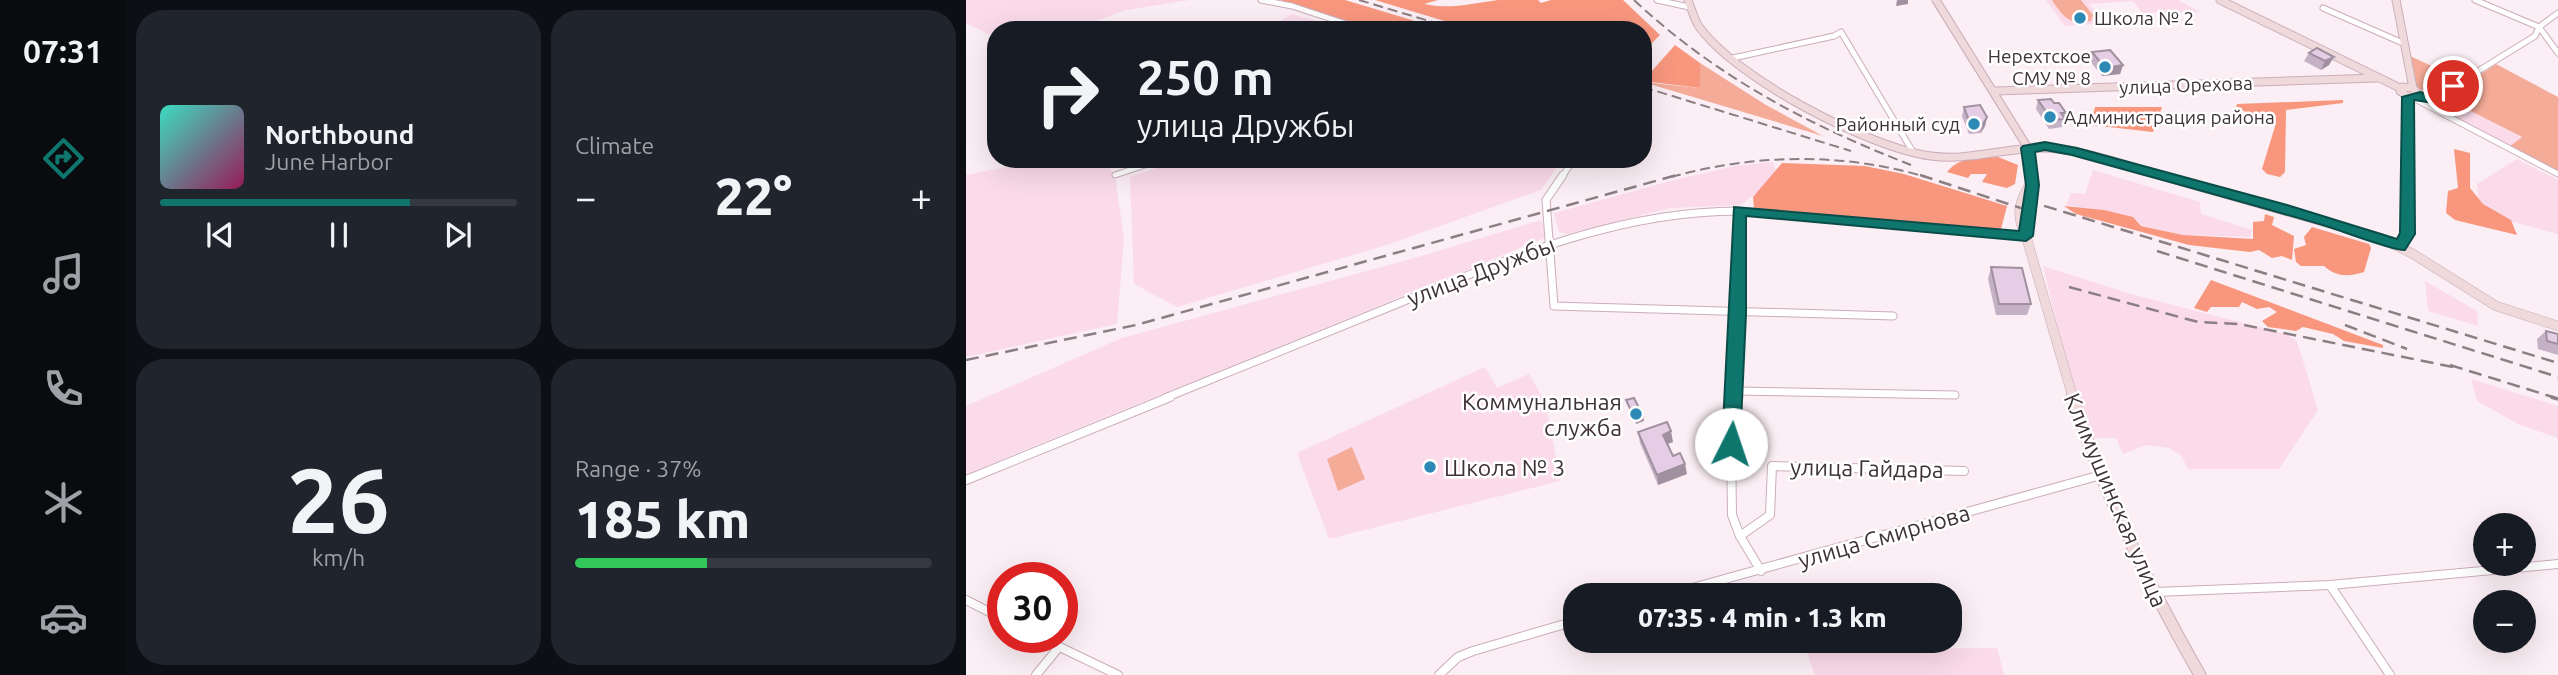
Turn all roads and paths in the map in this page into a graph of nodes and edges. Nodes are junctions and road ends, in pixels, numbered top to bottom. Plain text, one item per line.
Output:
1 (1261, 0) edge
2 (1657, 0) edge
3 (1936, 0) edge
4 (2220, 0) edge
5 (2396, 0) edge
6 (2475, 0) edge
7 (1688, 4) edge
8 (2323, 8) dead end
9 (2558, 13) edge
10 (1338, 21) edge
11 (2539, 27) junction
12 (2405, 44) junction
13 (2558, 53) edge
14 (1733, 58) junction
15 (2377, 78) junction
16 (1996, 91) junction
17 (2414, 94) junction
18 (2028, 148) junction
19 (1913, 152) junction
20 (1136, 168) edge
21 (1568, 168) edge
22 (2558, 174) edge
23 (1115, 175) dead end
24 (1739, 211) junction
25 (2026, 236) junction
26 (1553, 242) junction
27 (2400, 246) junction
28 (1738, 314) junction
29 (1893, 316) dead end
30 (2558, 326) edge
31 (1735, 391) junction
32 (1955, 395) dead end
33 (1964, 471) dead end
34 (2101, 475) junction
35 (966, 480) edge
36 (1740, 536) junction
37 (2558, 564) edge
38 (1761, 571) junction
39 (1714, 583) edge
40 (2330, 585) junction
41 (2155, 592) junction
42 (966, 600) edge
43 (987, 611) edge
44 (1563, 625) edge
45 (1054, 653) edge
46 (1072, 653) edge
47 (1036, 675) edge
48 (1118, 675) edge
49 (1440, 675) edge
50 (2200, 675) edge
51 (2390, 675) edge

1 - 10 street
2 - 7 street
3 - 16 street
4 - 15 street
5 - 12 street
6 - 11 street
7 - 14 street
8 - 12 street
9 - 11 street
11 - 13 street
11 - 17 street
12 - 17 street
14 - 19 street
14 - 19 street
15 - 16 street, улица Орехова
15 - 17 street
16 - 18 street
17 - 22 street
17 - 27 street
18 - 19 street
18 - 25 street, Климушинская улица
18 - 27 street
20 - 23 street
21 - 26 street
24 - 25 street, улица Дружбы
24 - 26 street, улица Дружбы
24 - 28 street
25 - 34 street, Климушинская улица
26 - 28 street
26 - 35 street, улица Дружбы
27 - 30 street
28 - 29 street
28 - 31 street
31 - 32 street
31 - 36 street
33 - 36 street, улица Гайдара
34 - 38 street, улица Смирнова
34 - 41 street, Климушинская улица
36 - 38 street
37 - 40 street
38 - 39 street, улица Смирнова
40 - 41 street
40 - 51 street
41 - 50 street, Климушинская улица
42 - 43 street
44 - 49 street
45 - 47 street
46 - 48 street

